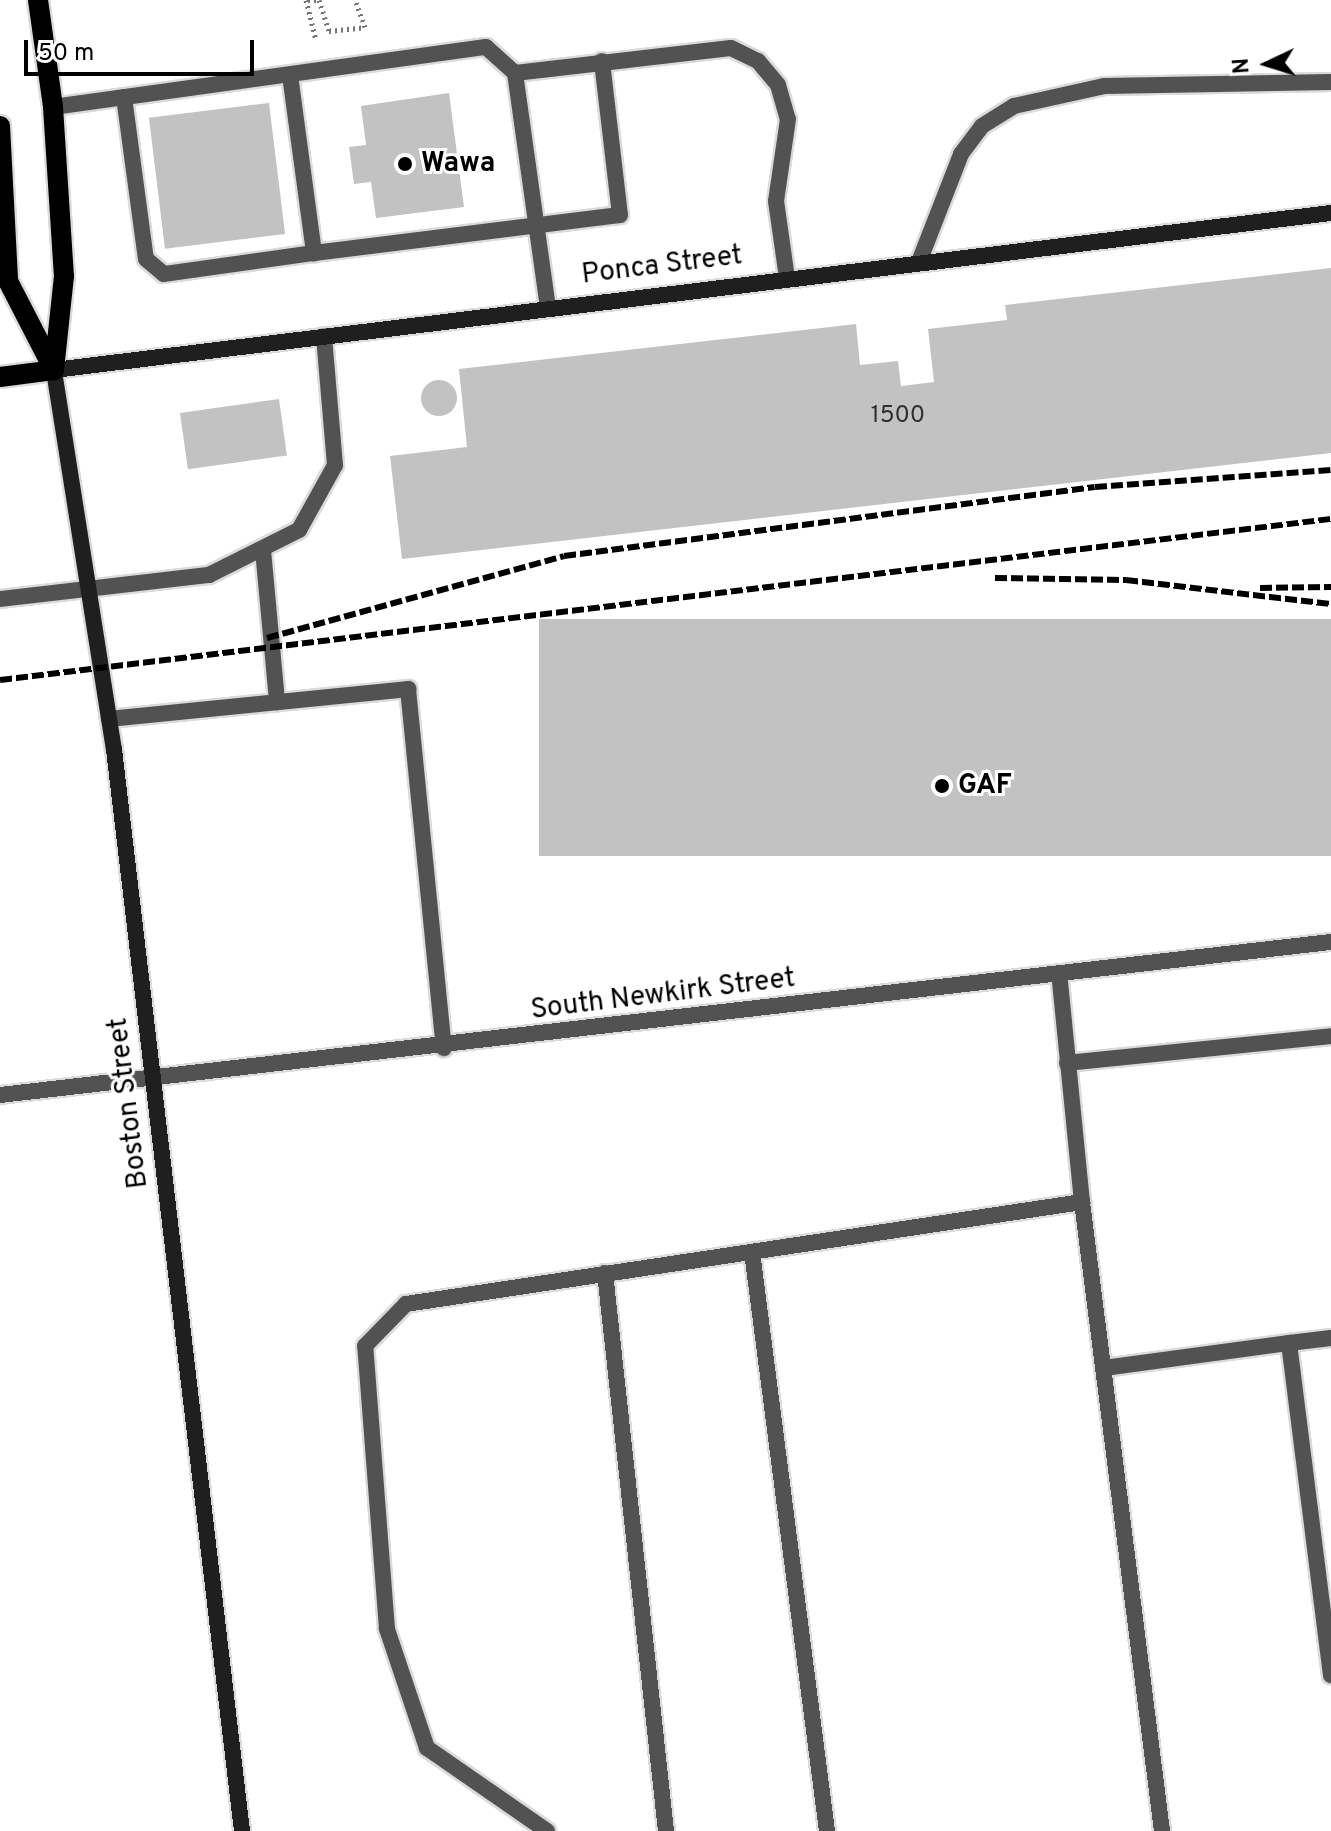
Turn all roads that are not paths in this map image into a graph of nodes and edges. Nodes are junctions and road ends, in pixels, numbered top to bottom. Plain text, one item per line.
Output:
1 (38, 0) edge
2 (602, 61) junction
3 (515, 73) junction
4 (290, 75) junction
5 (1331, 82) edge
6 (124, 97) junction
7 (53, 107) junction
8 (0, 126) edge
9 (1331, 213) edge
10 (536, 224) junction
11 (314, 253) junction
12 (919, 262) junction
13 (787, 278) junction
14 (548, 308) junction
15 (324, 336) junction
16 (54, 370) junction
17 (0, 377) edge
18 (263, 550) junction
19 (89, 589) junction
20 (0, 599) edge
21 (277, 702) junction
22 (109, 719) junction
23 (1331, 942) edge
24 (1059, 973) junction
25 (1331, 1036) edge
26 (444, 1048) junction
27 (1067, 1063) junction
28 (152, 1078) junction
29 (0, 1095) edge
30 (1082, 1202) junction
31 (752, 1252) junction
32 (605, 1273) junction
33 (1331, 1338) edge
34 (1289, 1343) junction
35 (1104, 1368) junction
36 (1331, 1675) edge
37 (242, 1831) edge
38 (547, 1831) edge
39 (666, 1831) edge
40 (827, 1831) edge
41 (1162, 1831) edge

1 - 7 main road
2 - 3 street
2 - 10 street
2 - 13 street
3 - 4 street
3 - 10 street
4 - 6 street
4 - 11 street
5 - 12 street
6 - 7 street
6 - 11 street
7 - 16 main road
8 - 16 main road
9 - 12 main road, Ponca Street
10 - 11 street
10 - 14 street
12 - 13 main road, Ponca Street
13 - 14 main road, Ponca Street
14 - 15 main road, Ponca Street
15 - 16 main road, Ponca Street
15 - 18 street
16 - 17 main road, Ponca Street
16 - 19 main road, Boston Street
18 - 19 street
18 - 21 street
19 - 20 street
19 - 22 main road, Boston Street
21 - 22 street
21 - 26 street
22 - 28 main road, Boston Street
23 - 24 street, South Newkirk Street
24 - 26 street, South Newkirk Street
24 - 27 street
25 - 27 street
26 - 28 street, South Newkirk Street
27 - 30 street
28 - 29 street, South Newkirk Street
28 - 37 main road, Boston Street
30 - 31 street
30 - 35 street
31 - 32 street
31 - 40 street
32 - 38 street
32 - 39 street
33 - 34 street
34 - 35 street
34 - 36 street
35 - 41 street

